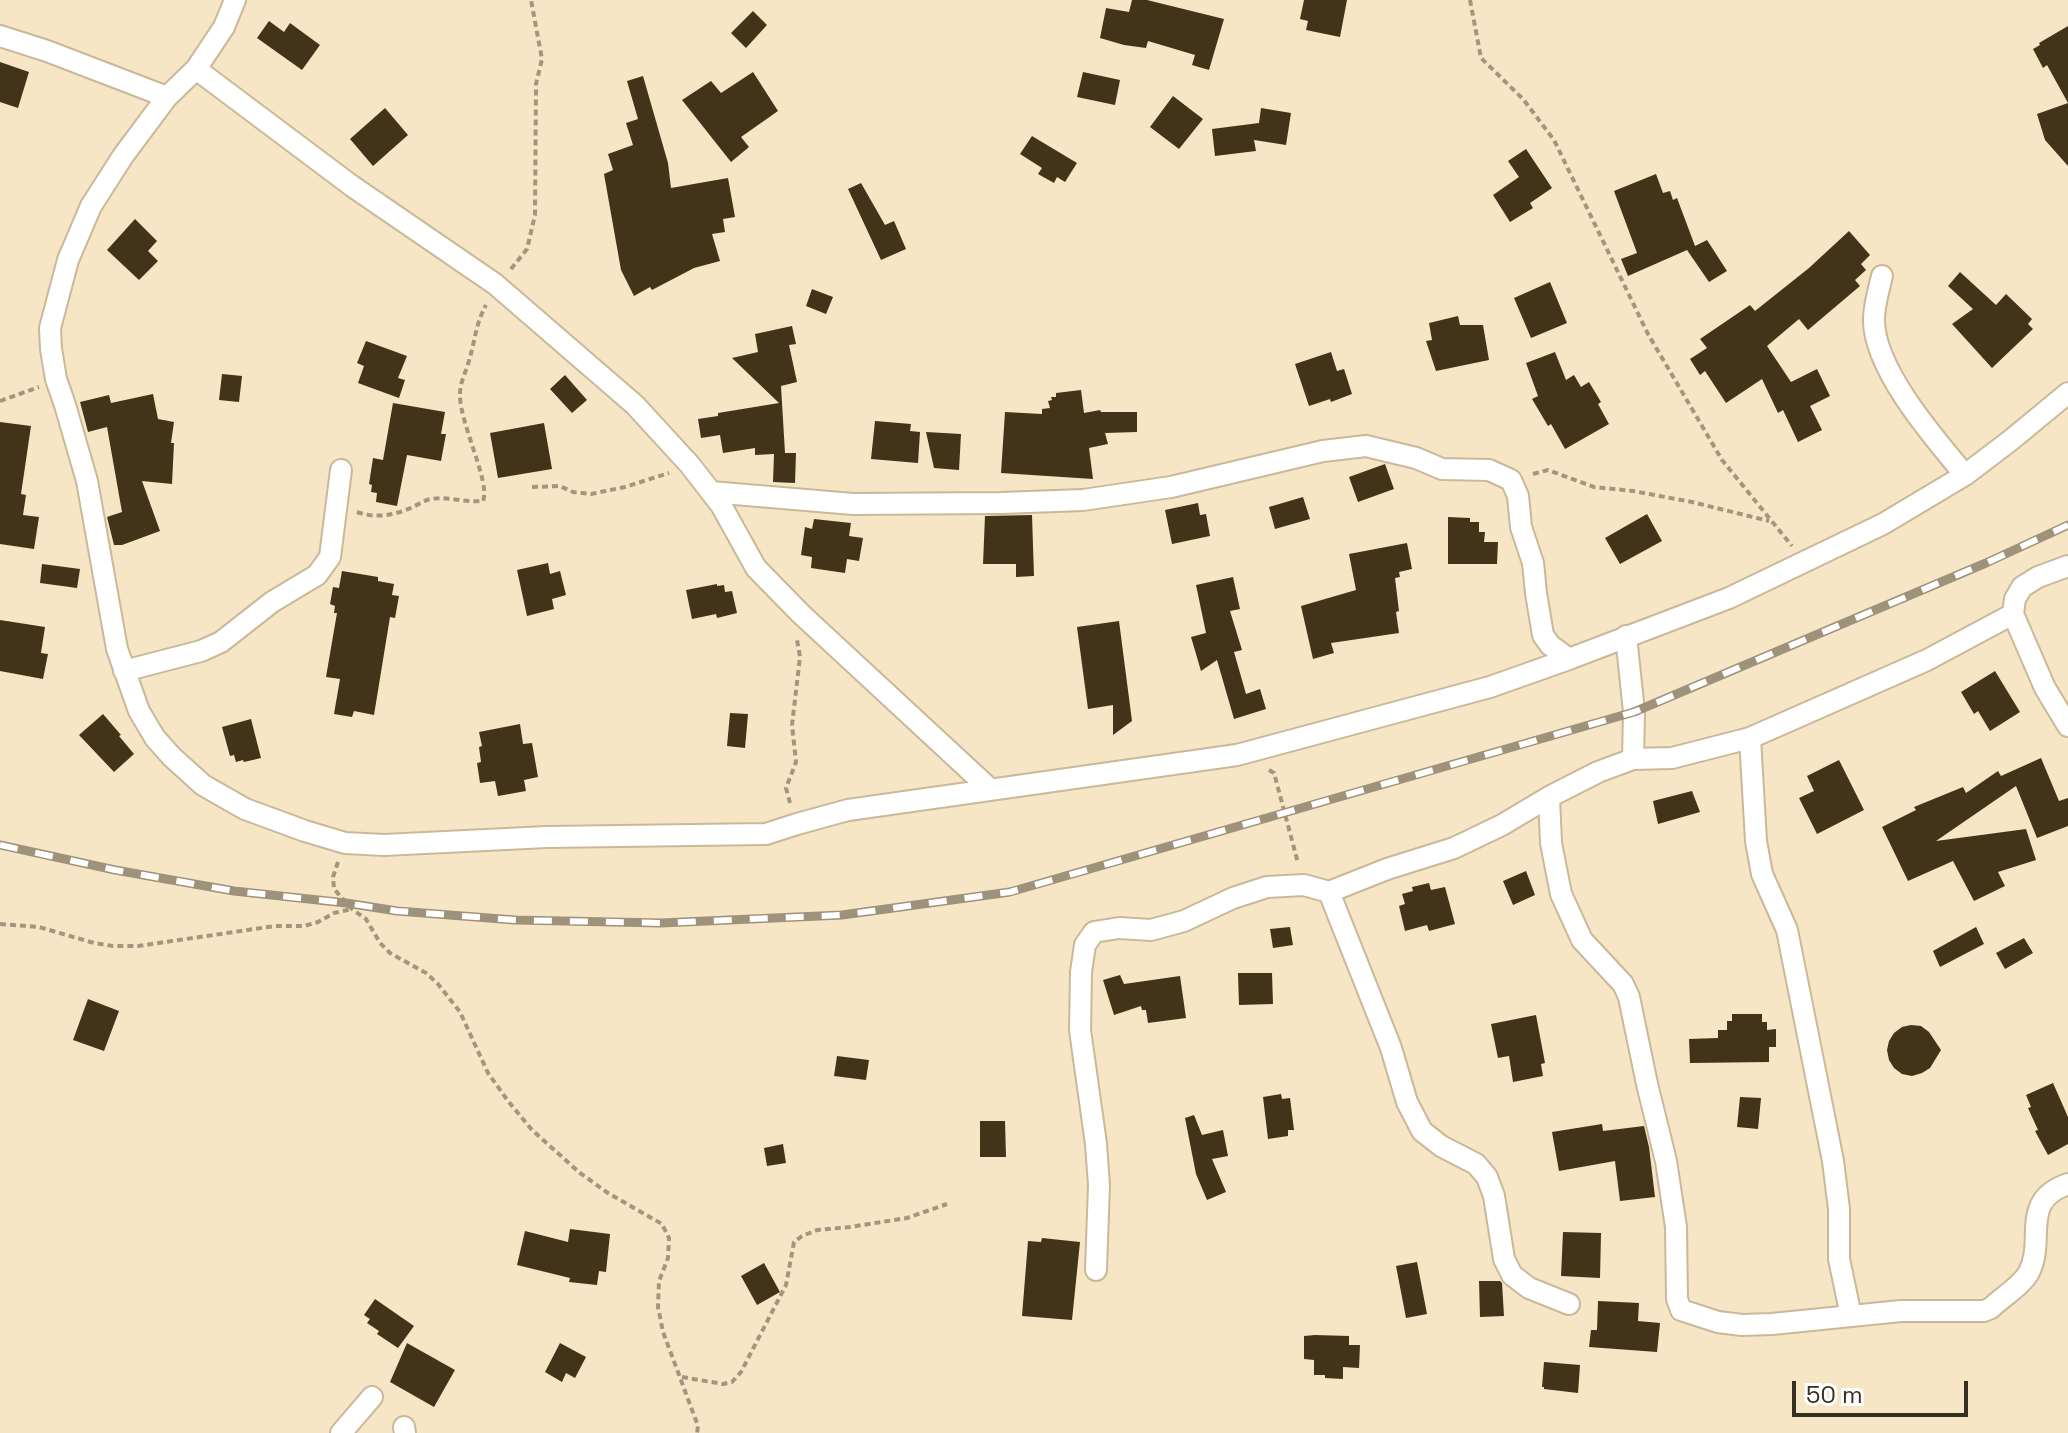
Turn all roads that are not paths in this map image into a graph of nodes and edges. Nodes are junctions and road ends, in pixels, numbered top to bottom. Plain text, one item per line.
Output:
1 (235, 0) edge
2 (0, 36) edge
3 (196, 69) junction
4 (167, 97) junction
5 (1882, 276) dead end
6 (2068, 393) edge
7 (341, 470) dead end
8 (1965, 475) junction
9 (711, 492) junction
10 (2068, 566) edge
11 (2013, 614) junction
12 (1626, 636) junction
13 (1569, 659) junction
14 (124, 671) junction
15 (2068, 726) edge
16 (1750, 738) junction
17 (1633, 759) junction
18 (991, 790) junction
19 (1549, 797) junction
20 (1329, 892) junction
21 (2068, 1184) edge
22 (1096, 1270) dead end
23 (1569, 1304) dead end
24 (1851, 1316) junction
25 (372, 1397) dead end
26 (341, 1433) edge

1 - 3 street
2 - 4 street
3 - 4 street
3 - 9 street
4 - 14 street
5 - 8 street
6 - 8 street
7 - 14 street
8 - 12 street
9 - 13 street
9 - 18 street
10 - 11 street
11 - 15 street
11 - 16 street
12 - 13 street
12 - 17 street
13 - 18 street
14 - 18 street
16 - 17 street
16 - 24 street
17 - 19 street
19 - 20 street
19 - 24 street
20 - 22 street
20 - 23 street
21 - 24 street
25 - 26 street

